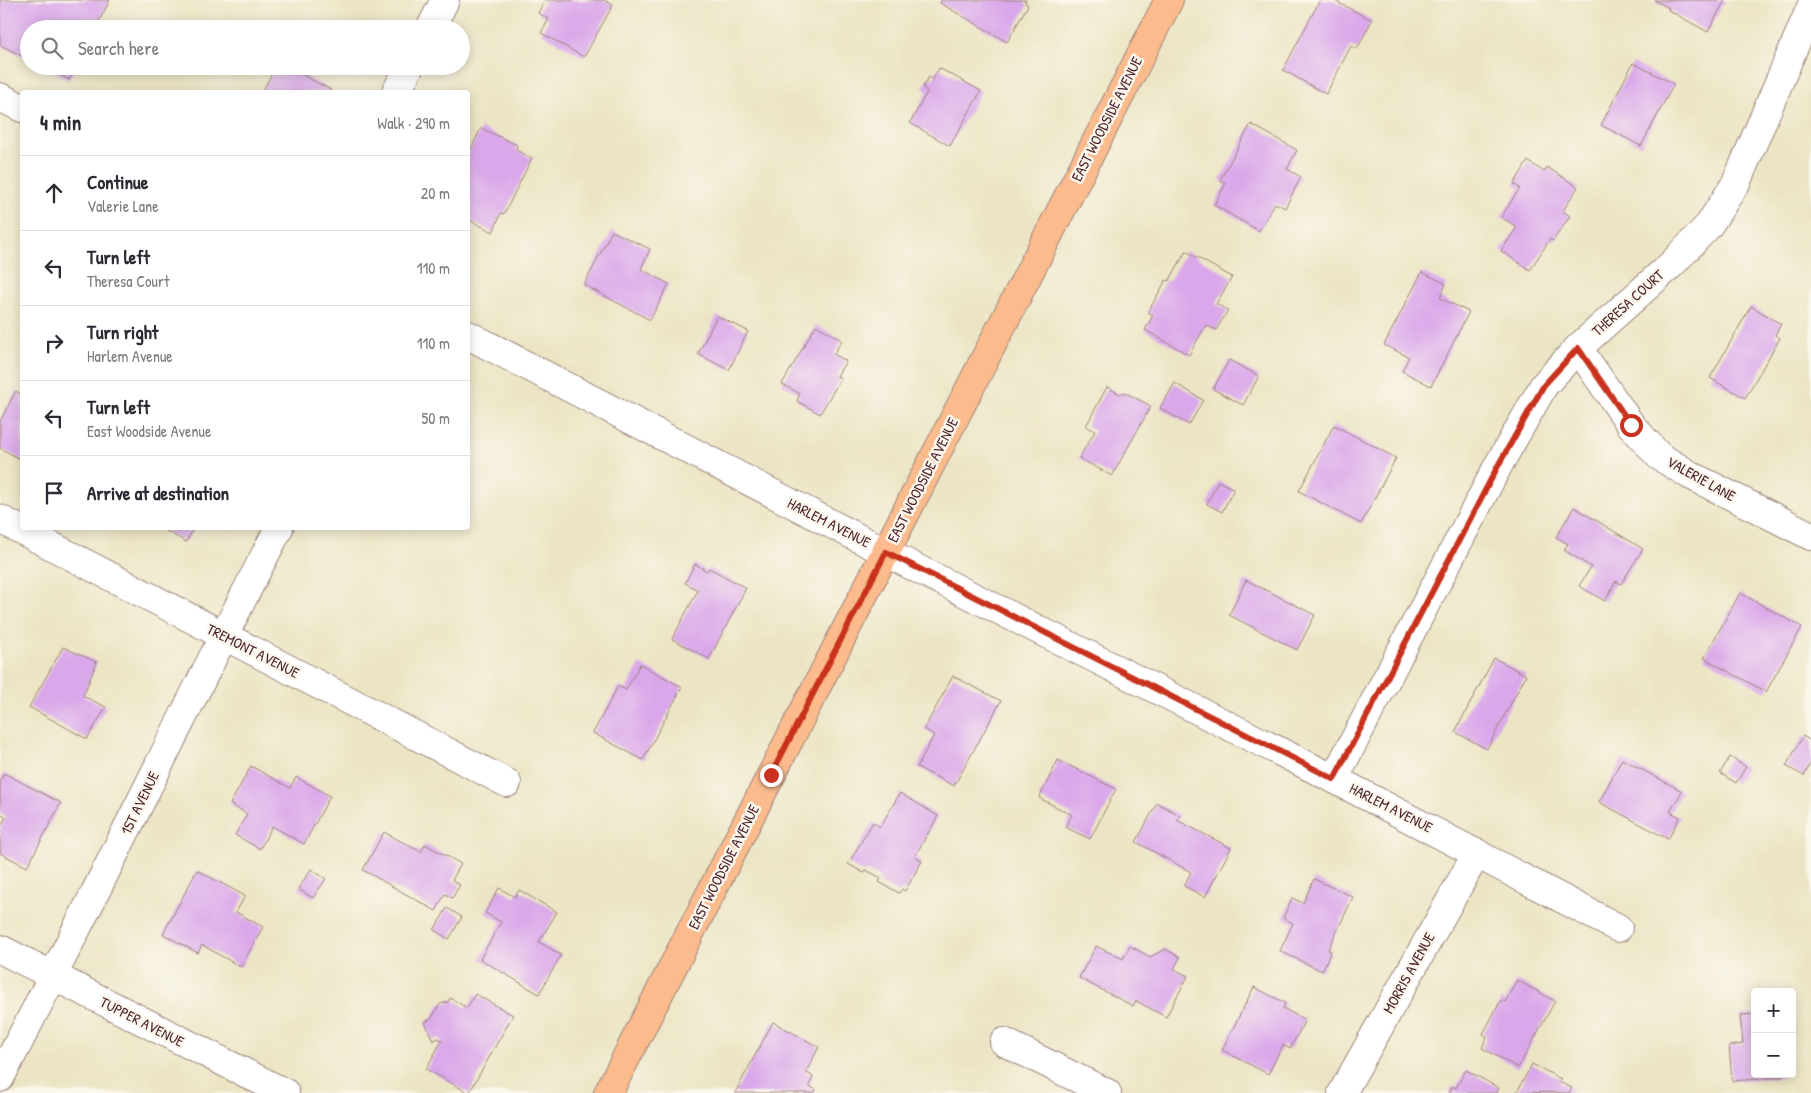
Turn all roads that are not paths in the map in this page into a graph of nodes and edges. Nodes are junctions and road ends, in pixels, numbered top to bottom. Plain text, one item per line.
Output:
1 (445, 0) edge
2 (1169, 0) edge
3 (1811, 7) edge
4 (435, 20) edge
5 (405, 75) edge
6 (397, 90) edge
7 (0, 97) edge
8 (20, 107) edge
9 (470, 336) edge
10 (1578, 348) junction
11 (0, 519) edge
12 (20, 530) edge
13 (21, 530) edge
14 (278, 530) edge
15 (1811, 536) edge
16 (886, 552) junction
17 (222, 636) junction
18 (1334, 779) junction
19 (507, 783) dead end
20 (1476, 853) junction
21 (1618, 928) dead end
22 (0, 949) edge
23 (53, 977) junction
24 (1004, 1042) dead end
25 (0, 1078) edge
26 (285, 1093) edge
27 (608, 1093) edge
28 (1107, 1093) edge
29 (1342, 1093) edge

1 - 4 street
2 - 16 main road, EAST WOODSIDE AVENUE
3 - 10 street, THERESA COURT
5 - 6 street
7 - 8 street
9 - 16 street, HARLEM AVENUE
10 - 15 street, VALERIE LANE
10 - 18 street, THERESA COURT
11 - 12 street, TREMONT AVENUE
13 - 17 street, TREMONT AVENUE
14 - 17 street, 1ST AVENUE
16 - 18 street, HARLEM AVENUE
16 - 27 main road, EAST WOODSIDE AVENUE
17 - 19 street, TREMONT AVENUE
17 - 23 street, 1ST AVENUE
18 - 20 street, HARLEM AVENUE
20 - 21 street, HARLEM AVENUE
20 - 29 street, MORRIS AVENUE
22 - 23 street, TUPPER AVENUE
23 - 25 street, 1ST AVENUE
23 - 26 street, TUPPER AVENUE
24 - 28 street

